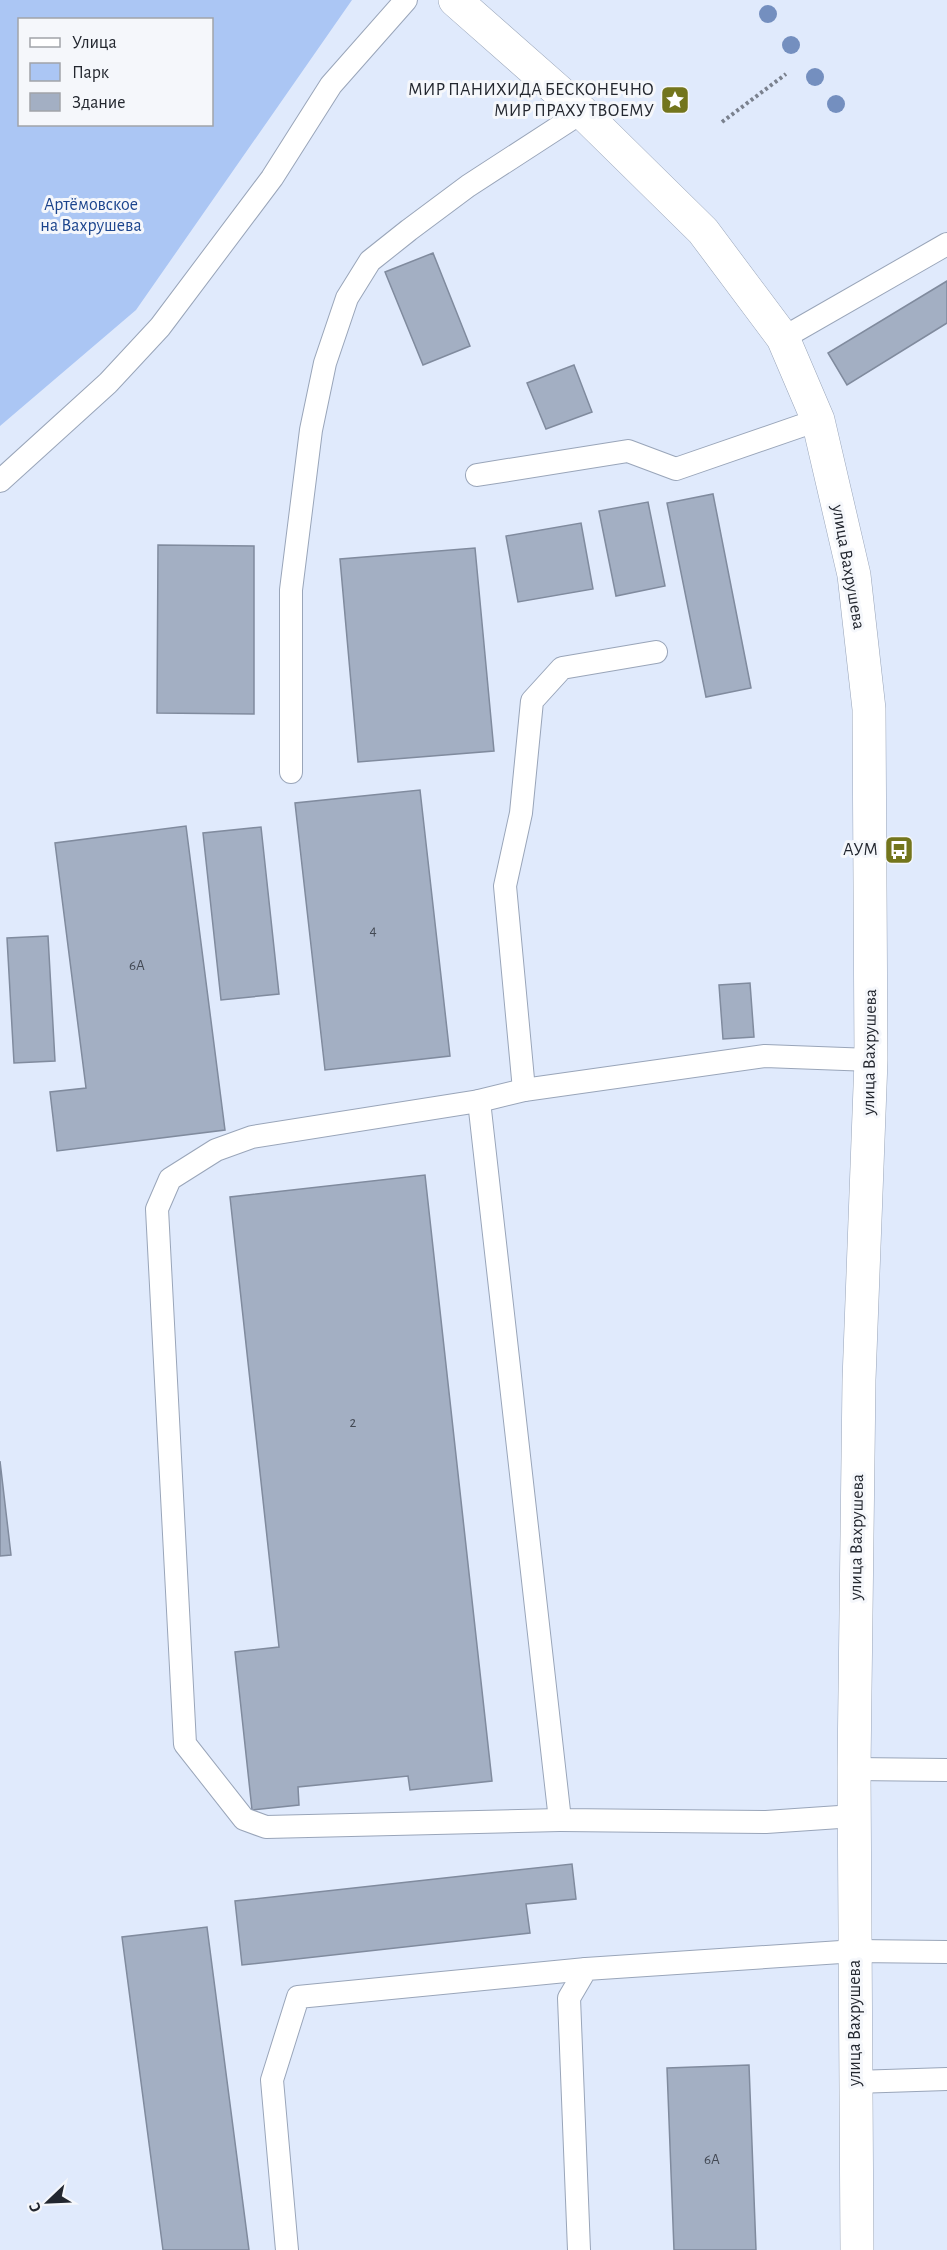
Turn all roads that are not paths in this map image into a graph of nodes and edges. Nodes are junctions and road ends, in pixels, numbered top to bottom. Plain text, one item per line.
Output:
1 (406, 0) edge
2 (455, 0) edge
3 (582, 112) junction
4 (947, 244) edge
5 (783, 338) junction
6 (818, 420) junction
7 (477, 475) dead end
8 (0, 481) edge
9 (656, 652) dead end
10 (291, 772) dead end
11 (871, 1060) junction
12 (524, 1090) junction
13 (479, 1101) junction
14 (854, 1769) junction
15 (947, 1770) edge
16 (854, 1816) junction
17 (560, 1820) junction
18 (856, 1951) junction
19 (947, 1952) edge
20 (586, 1969) junction
21 (947, 2079) edge
22 (855, 2082) junction
23 (286, 2250) edge
24 (579, 2250) edge
25 (857, 2250) edge

1 - 8 lane
2 - 3 main road, улица Вахрушева
3 - 5 main road, улица Вахрушева
3 - 10 lane
4 - 5 lane
5 - 6 main road, улица Вахрушева
6 - 7 lane
6 - 11 main road, улица Вахрушева
9 - 12 lane
11 - 12 lane
11 - 14 main road, улица Вахрушева
12 - 13 lane
13 - 17 lane
13 - 17 lane
14 - 15 lane
14 - 16 main road, улица Вахрушева
16 - 17 lane
16 - 18 main road, улица Вахрушева
18 - 19 lane
18 - 20 lane
18 - 22 main road, улица Вахрушева
20 - 23 lane
20 - 24 lane
21 - 22 lane
22 - 25 main road, улица Вахрушева

